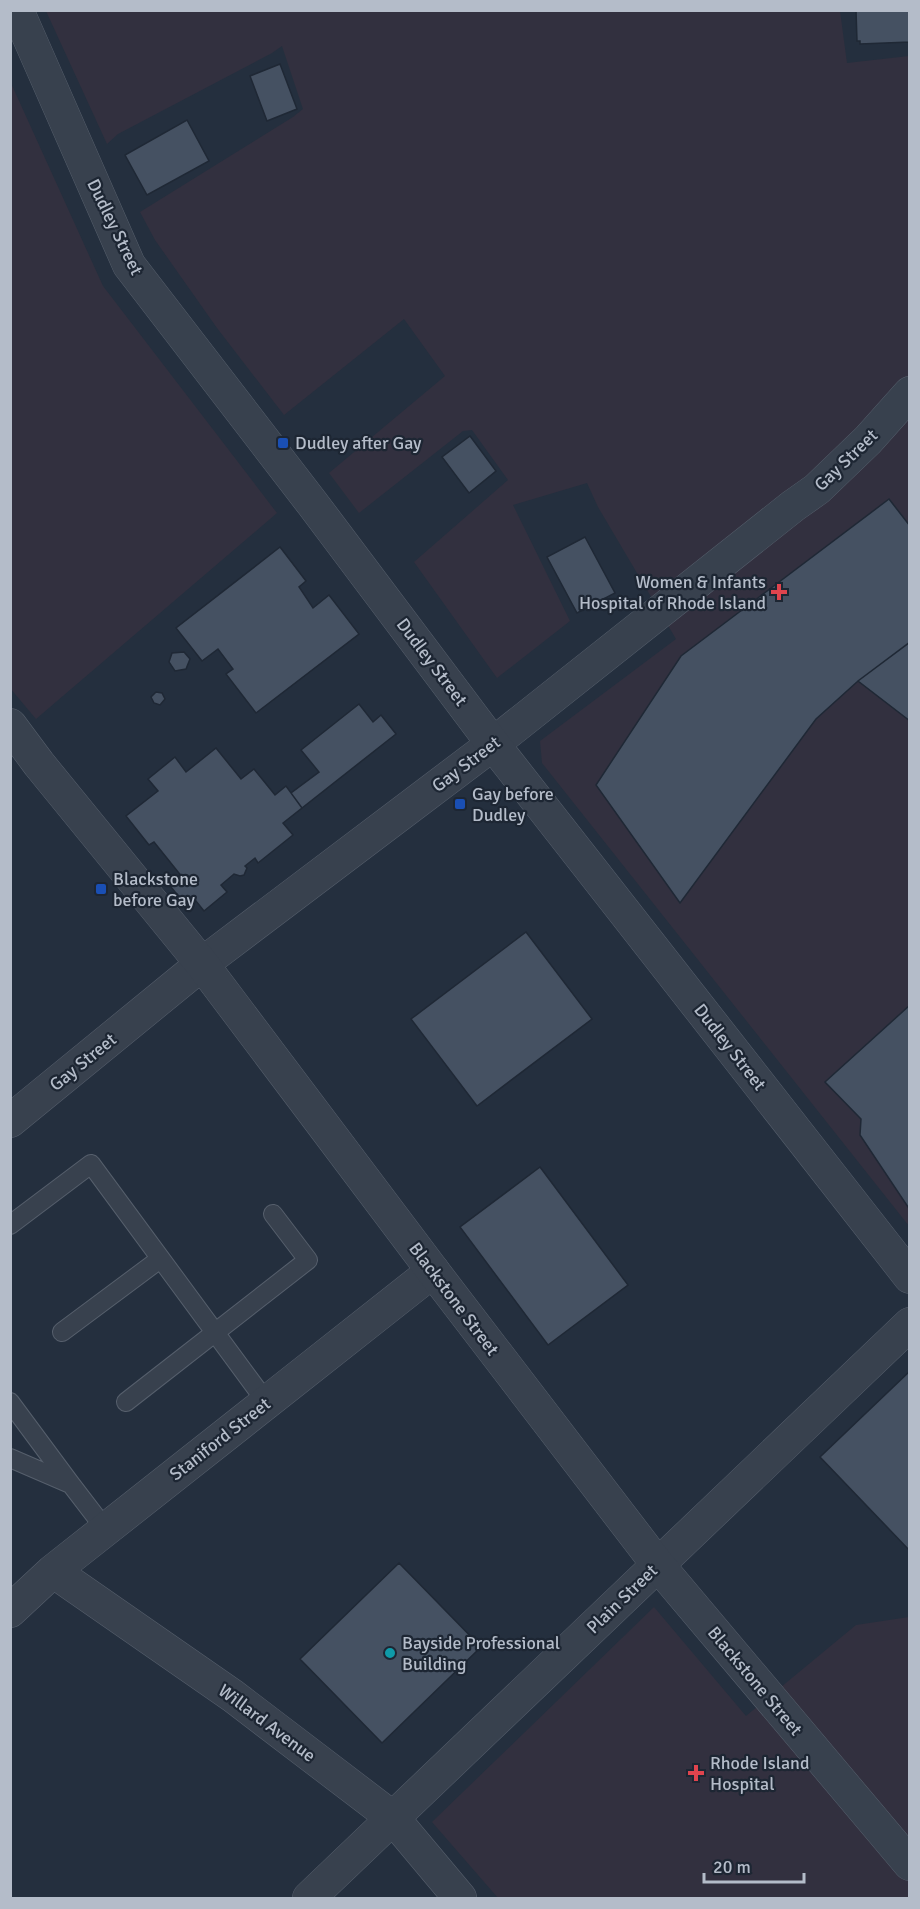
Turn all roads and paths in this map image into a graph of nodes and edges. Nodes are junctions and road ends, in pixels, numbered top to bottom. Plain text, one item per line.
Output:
1 (17, 10) edge
2 (909, 393) edge
3 (10, 725) edge
4 (494, 744) junction
5 (202, 964) junction
6 (10, 1121) edge
7 (273, 1214) dead end
8 (10, 1224) edge
9 (160, 1259) junction
10 (433, 1271) junction
11 (909, 1277) edge
12 (909, 1324) edge
13 (62, 1332) dead end
14 (214, 1333) junction
15 (10, 1402) edge
16 (126, 1402) dead end
17 (267, 1403) junction
18 (10, 1458) edge
19 (70, 1483) junction
20 (106, 1530) junction
21 (658, 1565) junction
22 (53, 1571) junction
23 (10, 1611) edge
24 (393, 1818) junction
25 (909, 1864) edge
26 (309, 1899) edge
27 (460, 1899) edge

1 - 4 street, Dudley Street
2 - 4 street, Gay Street
3 - 5 street, Blackstone Street
4 - 5 street, Gay Street
4 - 11 street, Dudley Street
5 - 6 street, Gay Street
5 - 10 street, Blackstone Street
7 - 14 lane
8 - 9 lane
9 - 13 lane
9 - 14 lane
10 - 17 street, Staniford Street
10 - 21 street, Blackstone Street
12 - 21 street, Plain Street
14 - 16 lane
14 - 17 lane
15 - 19 lane
17 - 20 street, Staniford Street
18 - 19 lane
19 - 20 lane
20 - 22 street, Staniford Street
21 - 24 street, Plain Street
21 - 25 street, Blackstone Street
22 - 23 street, Staniford Street
22 - 24 street, Willard Avenue
24 - 26 street, Plain Street
24 - 27 street, Willard Avenue

